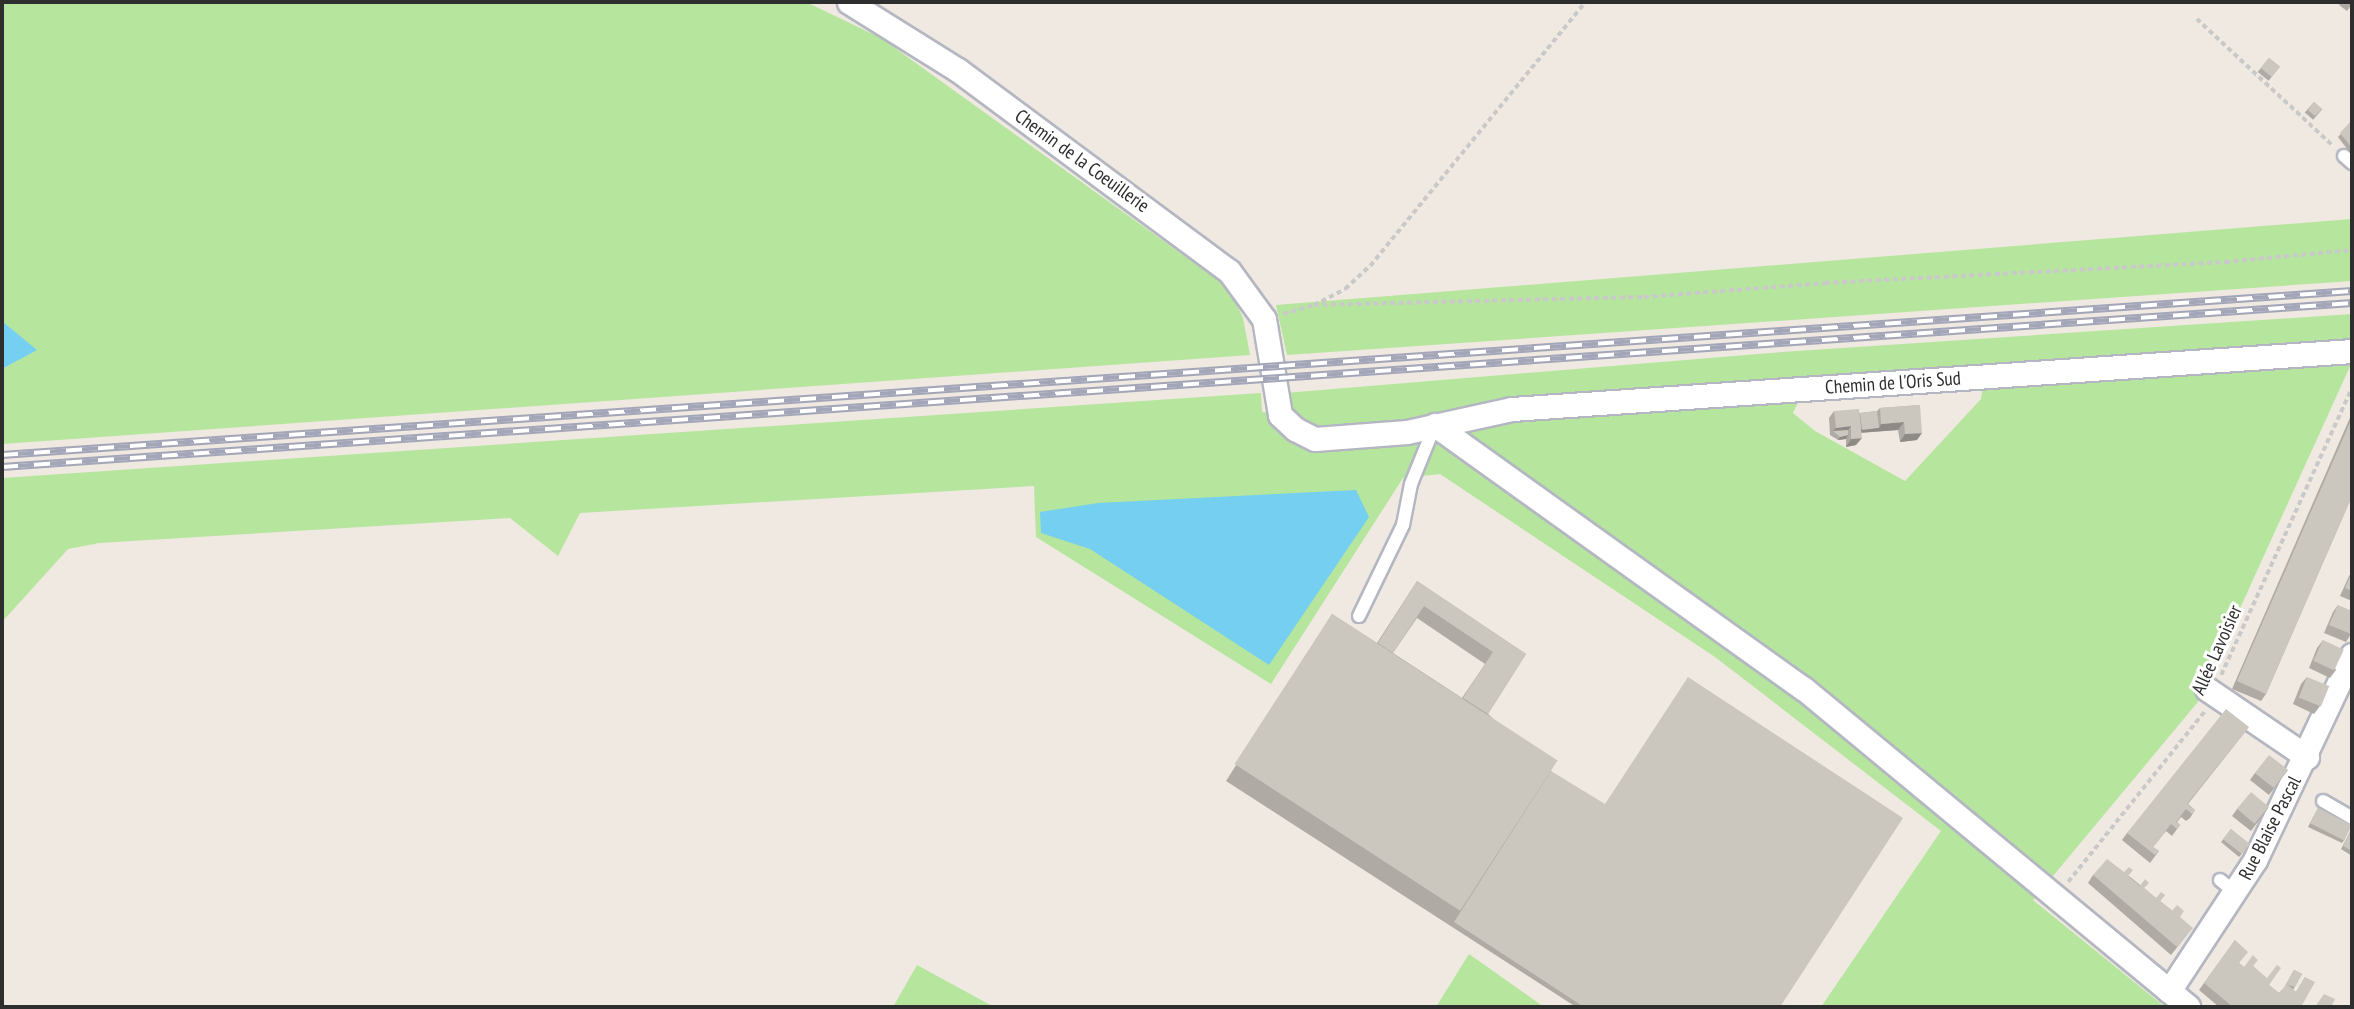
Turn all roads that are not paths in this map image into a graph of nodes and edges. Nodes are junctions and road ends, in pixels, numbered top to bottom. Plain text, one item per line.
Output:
1 (849, 2) edge
2 (2352, 351) edge
3 (1270, 358) joint
4 (1435, 425) junction
5 (1359, 616) dead end
6 (2352, 655) edge
7 (2210, 692) road end
8 (2306, 757) junction
9 (2323, 801) dead end
10 (2352, 818) edge
11 (2169, 991) junction
12 (2188, 1007) edge

1 - 3 street, Chemin de la Coeuillerie
2 - 4 street, Chemin de l'Oris Sud
3 - 4 street, Chemin de l'Oris Sud
4 - 5 lane
4 - 11 street
6 - 8 street, Rue Blaise Pascal
7 - 8 street
8 - 11 street, Rue Blaise Pascal
9 - 10 lane
11 - 12 street

